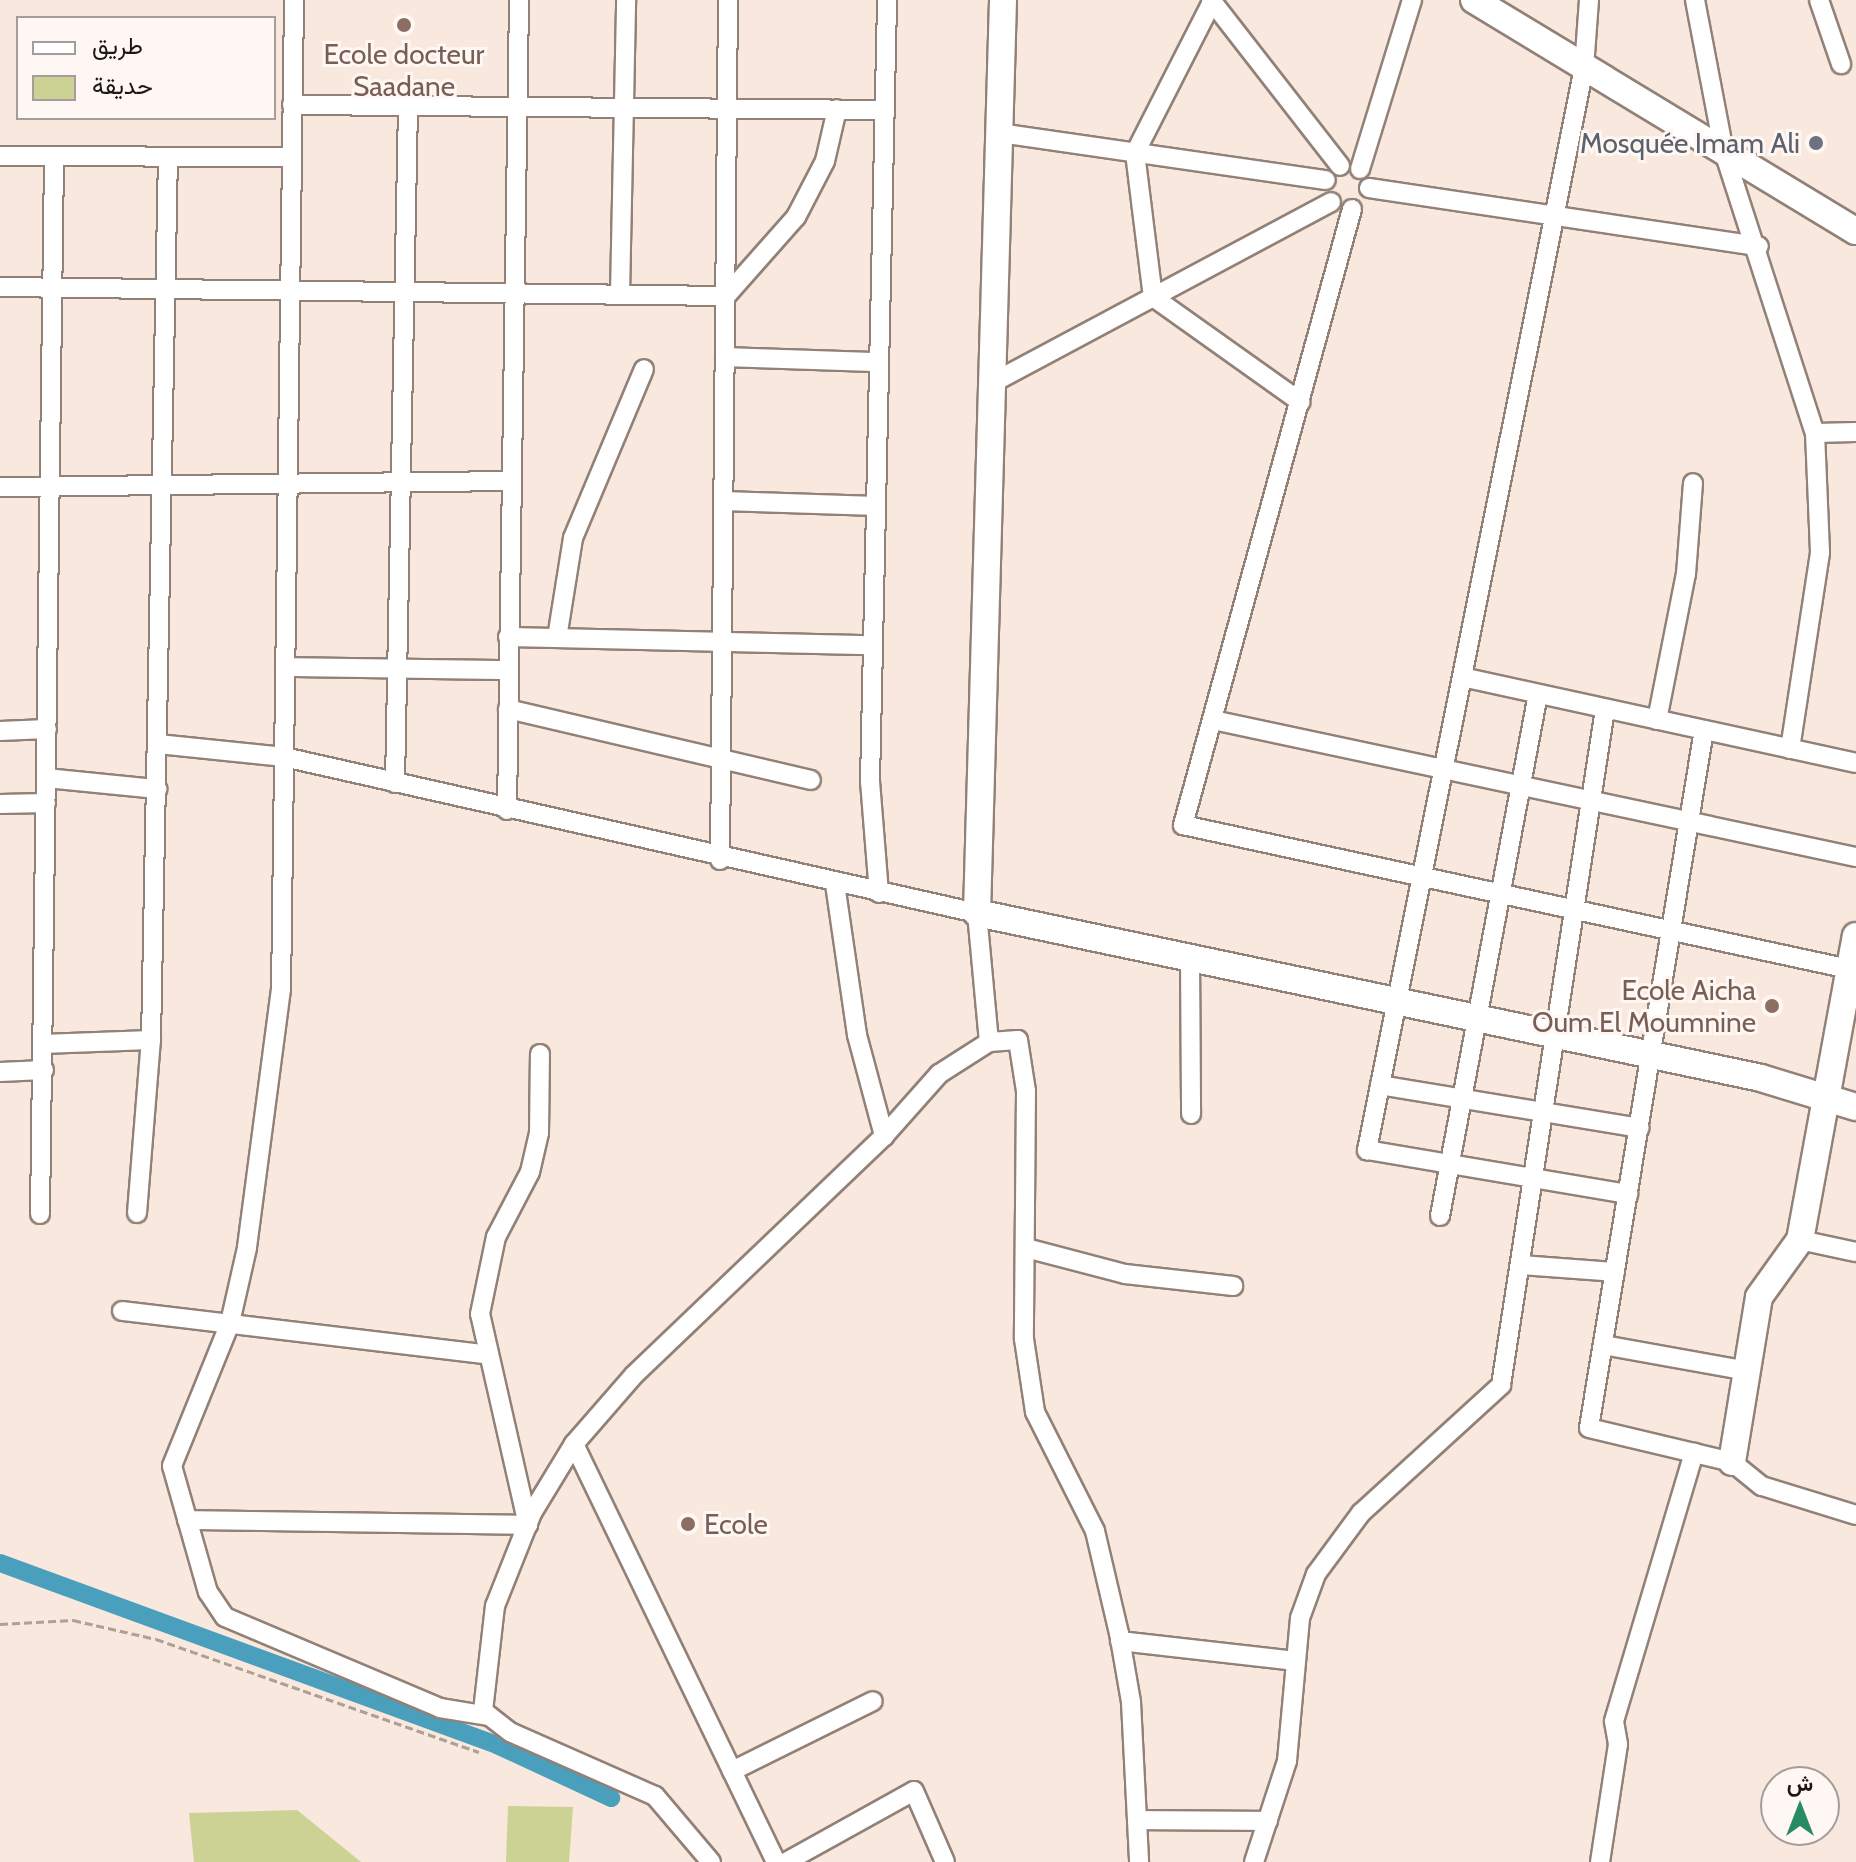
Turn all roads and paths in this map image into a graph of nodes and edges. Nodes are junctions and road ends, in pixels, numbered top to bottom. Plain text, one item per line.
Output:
1 (294, 0) edge
2 (519, 0) edge
3 (626, 0) edge
4 (728, 0) edge
5 (887, 0) edge
6 (1003, 0) edge
7 (1212, 0) edge
8 (1412, 0) edge
9 (1474, 0) edge
10 (1589, 0) edge
11 (1695, 0) edge
12 (1819, 0) edge
13 (1841, 64) dead end
14 (1584, 68) junction
15 (292, 105) junction
16 (408, 105) junction
17 (517, 105) junction
18 (624, 107) junction
19 (727, 108) junction
20 (837, 109) junction
21 (885, 110) junction
22 (999, 133) junction
23 (1724, 152) junction
24 (1135, 153) junction
25 (0, 156) edge
26 (54, 156) junction
27 (168, 157) junction
28 (292, 157) junction
29 (1340, 166) junction
30 (1360, 169) junction
31 (1326, 180) junction
32 (1369, 188) junction
33 (1331, 202) junction
34 (1352, 209) junction
35 (1554, 216) junction
36 (1856, 231) edge
37 (1759, 246) junction
38 (0, 287) edge
39 (50, 287) junction
40 (166, 291) junction
41 (290, 292) junction
42 (406, 292) junction
43 (513, 293) junction
44 (620, 294) junction
45 (726, 296) junction
46 (1153, 297) junction
47 (725, 357) junction
48 (879, 362) junction
49 (644, 369) dead end
50 (994, 382) junction
51 (1301, 402) junction
52 (1856, 432) edge
53 (1815, 433) junction
54 (510, 481) junction
55 (402, 483) junction
56 (1693, 483) dead end
57 (162, 485) junction
58 (287, 485) junction
59 (50, 486) junction
60 (0, 487) edge
61 (724, 501) junction
62 (876, 506) junction
63 (508, 637) junction
64 (557, 638) junction
65 (722, 642) junction
66 (873, 645) junction
67 (285, 667) junction
68 (397, 667) junction
69 (508, 670) junction
70 (1462, 677) junction
71 (1538, 694) junction
72 (508, 709) junction
73 (1605, 709) junction
74 (1213, 720) junction
75 (1657, 720) junction
76 (47, 729) junction
77 (1704, 730) junction
78 (0, 731) edge
79 (158, 744) junction
80 (1790, 749) junction
81 (284, 757) junction
82 (721, 758) junction
83 (1856, 763) edge
84 (1443, 770) junction
85 (46, 778) junction
86 (811, 780) dead end
87 (395, 783) junction
88 (1519, 786) junction
89 (157, 789) junction
90 (1592, 801) junction
91 (46, 803) junction
92 (0, 804) edge
93 (507, 810) junction
94 (1688, 822) junction
95 (1856, 857) edge
96 (720, 860) junction
97 (1422, 875) junction
98 (835, 884) junction
99 (1501, 892) junction
100 (879, 893) junction
101 (1577, 909) junction
102 (977, 913) junction
103 (1669, 929) junction
104 (1856, 936) edge
105 (1190, 958) junction
106 (1849, 969) junction
107 (1396, 1002) junction
108 (1477, 1019) junction
109 (1557, 1035) junction
110 (151, 1040) junction
111 (989, 1042) junction
112 (42, 1044) junction
113 (540, 1054) dead end
114 (1650, 1055) junction
115 (44, 1070) junction
116 (0, 1072) edge
117 (1380, 1085) junction
118 (1825, 1098) junction
119 (1462, 1099) junction
120 (1856, 1107) edge
121 (1545, 1112) junction
122 (1191, 1114) dead end
123 (1639, 1128) junction
124 (884, 1136) junction
125 (1450, 1164) junction
126 (1534, 1178) junction
127 (1628, 1194) junction
128 (137, 1213) dead end
129 (40, 1214) dead end
130 (1440, 1216) dead end
131 (1800, 1240) junction
132 (1026, 1248) junction
133 (1856, 1252) edge
134 (1520, 1265) junction
135 (1615, 1272) junction
136 (1233, 1286) dead end
137 (122, 1311) dead end
138 (230, 1323) junction
139 (1603, 1345) junction
140 (485, 1354) junction
141 (1747, 1371) junction
142 (574, 1444) junction
143 (1694, 1453) junction
144 (1732, 1462) junction
145 (1856, 1515) edge
146 (187, 1520) junction
147 (528, 1525) junction
148 (0, 1624) edge
149 (1120, 1641) junction
150 (1296, 1661) junction
151 (873, 1701) dead end
152 (489, 1716) junction
153 (479, 1752) dead end
154 (732, 1771) junction
155 (1137, 1820) junction
156 (1268, 1821) junction
157 (711, 1862) edge
158 (776, 1862) edge
159 (786, 1862) edge
160 (945, 1862) edge
161 (1139, 1862) edge
162 (1254, 1862) edge
163 (1600, 1862) edge

1 - 15 street
2 - 17 street
3 - 18 street
4 - 19 street
5 - 21 street
6 - 22 street
7 - 24 street
7 - 29 street
8 - 30 street
9 - 14 street
10 - 14 street
11 - 23 street
12 - 13 street
14 - 23 street
14 - 35 street
15 - 16 street
15 - 28 street
16 - 17 street
16 - 42 street
17 - 18 street
17 - 43 street
18 - 19 street
18 - 44 street
19 - 20 street
19 - 45 street
20 - 21 street
20 - 45 street
21 - 48 street
22 - 24 street
22 - 50 street
23 - 36 street
23 - 37 street
24 - 31 street
24 - 46 street
25 - 26 street
26 - 27 street
26 - 39 street
27 - 28 street
27 - 40 street
28 - 41 street
29 - 30 street
29 - 31 street
30 - 32 street
31 - 33 street
32 - 34 street
32 - 35 street
33 - 34 street
33 - 46 street
34 - 51 street
35 - 37 street
35 - 70 street
37 - 53 street
38 - 39 street
39 - 40 street
39 - 59 street
40 - 41 street
40 - 57 street
41 - 42 street
41 - 58 street
42 - 43 street
42 - 55 street
43 - 44 street
43 - 54 street
44 - 45 street
45 - 47 street
46 - 50 street
46 - 51 street
47 - 48 street
47 - 61 street
48 - 62 street
49 - 64 street
50 - 102 street
51 - 74 street
52 - 53 street
53 - 80 street
54 - 55 street
54 - 63 street
55 - 58 street
55 - 68 street
56 - 75 street
57 - 58 street
57 - 59 street
57 - 79 street
58 - 67 street
59 - 60 street
59 - 76 street
61 - 62 street
61 - 65 street
62 - 66 street
63 - 64 street
63 - 69 street
64 - 65 street
65 - 66 street
65 - 82 street
66 - 100 street
67 - 68 street
67 - 81 street
68 - 69 street
68 - 87 street
69 - 72 street
70 - 71 street
70 - 84 street
71 - 73 street
71 - 88 street
72 - 82 street
72 - 93 street
73 - 75 street
73 - 90 street
74 - 84 street
74 - 97 street
75 - 77 street
76 - 78 street
76 - 85 street
77 - 80 street
77 - 94 street
79 - 81 street
79 - 89 street
80 - 83 street
81 - 87 street
81 - 138 street
82 - 86 street
82 - 96 street
84 - 88 street
84 - 97 street
85 - 89 street
85 - 91 street
87 - 93 street
88 - 90 street
88 - 99 street
89 - 110 street
90 - 94 street
90 - 101 street
91 - 92 street
91 - 112 street
93 - 96 street
94 - 95 street
94 - 103 street
96 - 98 street
97 - 99 street
97 - 107 street
98 - 100 street
98 - 124 street
99 - 101 street
99 - 108 street
100 - 102 street
101 - 103 street
101 - 109 street
102 - 105 street
102 - 111 street
103 - 106 street
103 - 114 street
104 - 106 street
105 - 107 street
105 - 122 street
106 - 118 street
107 - 108 street
107 - 117 street
108 - 109 street
108 - 119 street
109 - 114 street
109 - 121 street
110 - 112 street
110 - 128 street
111 - 124 street
111 - 132 street
112 - 115 street
113 - 140 street
114 - 118 street
114 - 123 street
115 - 116 street
115 - 129 street
117 - 119 street
117 - 125 street
118 - 120 street
118 - 131 street
119 - 121 street
119 - 125 street
121 - 123 street
121 - 126 street
123 - 127 street
124 - 142 street
125 - 126 street
125 - 130 street
126 - 127 street
126 - 134 street
127 - 135 street
131 - 133 street
131 - 141 street
132 - 136 street
132 - 149 street
134 - 135 street
134 - 150 street
135 - 139 street
137 - 138 street
138 - 140 street
138 - 146 street
139 - 141 street
139 - 143 street
140 - 147 street
141 - 144 street
142 - 147 street
142 - 154 street
143 - 144 street
143 - 163 street
144 - 145 street
146 - 147 street
146 - 152 street
147 - 152 street
148 - 153 path
149 - 150 street
149 - 155 street
150 - 156 street
151 - 154 street
152 - 157 street
154 - 158 street
155 - 156 street
155 - 161 street
156 - 162 street
159 - 160 street

